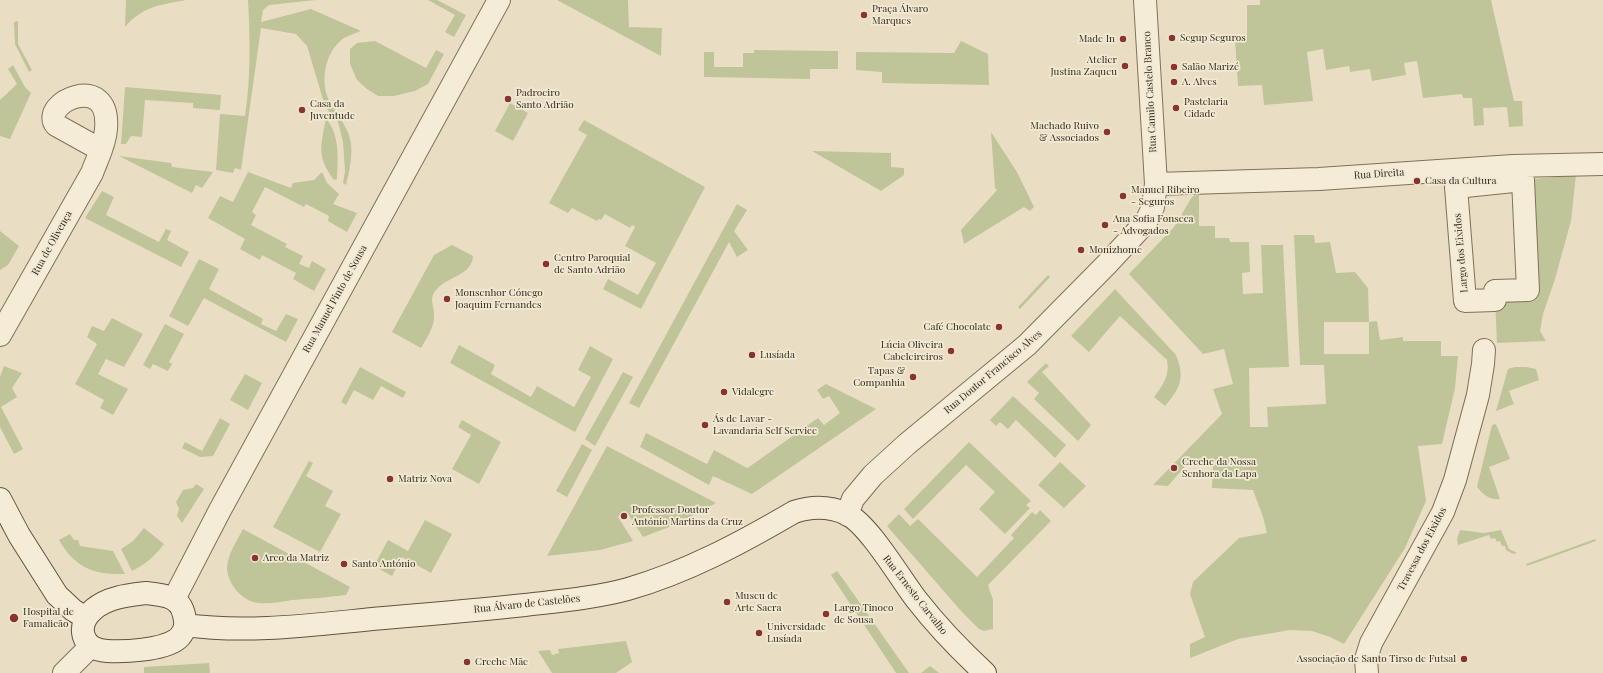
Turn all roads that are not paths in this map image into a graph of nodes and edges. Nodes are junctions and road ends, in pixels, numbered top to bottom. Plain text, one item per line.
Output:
1 (499, 0) edge
2 (1145, 0) edge
3 (101, 150) dead end
4 (1603, 164) edge
5 (1523, 180) joint
6 (1156, 184) junction
7 (0, 335) edge
8 (1484, 350) dead end
9 (0, 499) edge
10 (848, 515) junction
11 (174, 599) junction
12 (86, 618) junction
13 (185, 625) junction
14 (90, 647) junction
15 (64, 673) edge
16 (985, 673) edge
17 (1367, 673) edge

1 - 11 street, Rua Manuel Pinto de Sousa
2 - 6 street, Rua Camilo Castelo Branco
3 - 7 street, Rua de Olivença
4 - 6 street, Rua Direita
5 - 5 street, Largo dos Eixidos
6 - 10 street, Rua Doutor Francisco Alves
8 - 17 street, Travessa dos Eixidos
9 - 12 street
10 - 13 street, Rua Álvaro de Castelões
10 - 16 street, Rua Ernesto Carvalho
11 - 12 street
11 - 13 street
12 - 14 street
13 - 14 street
14 - 15 street

